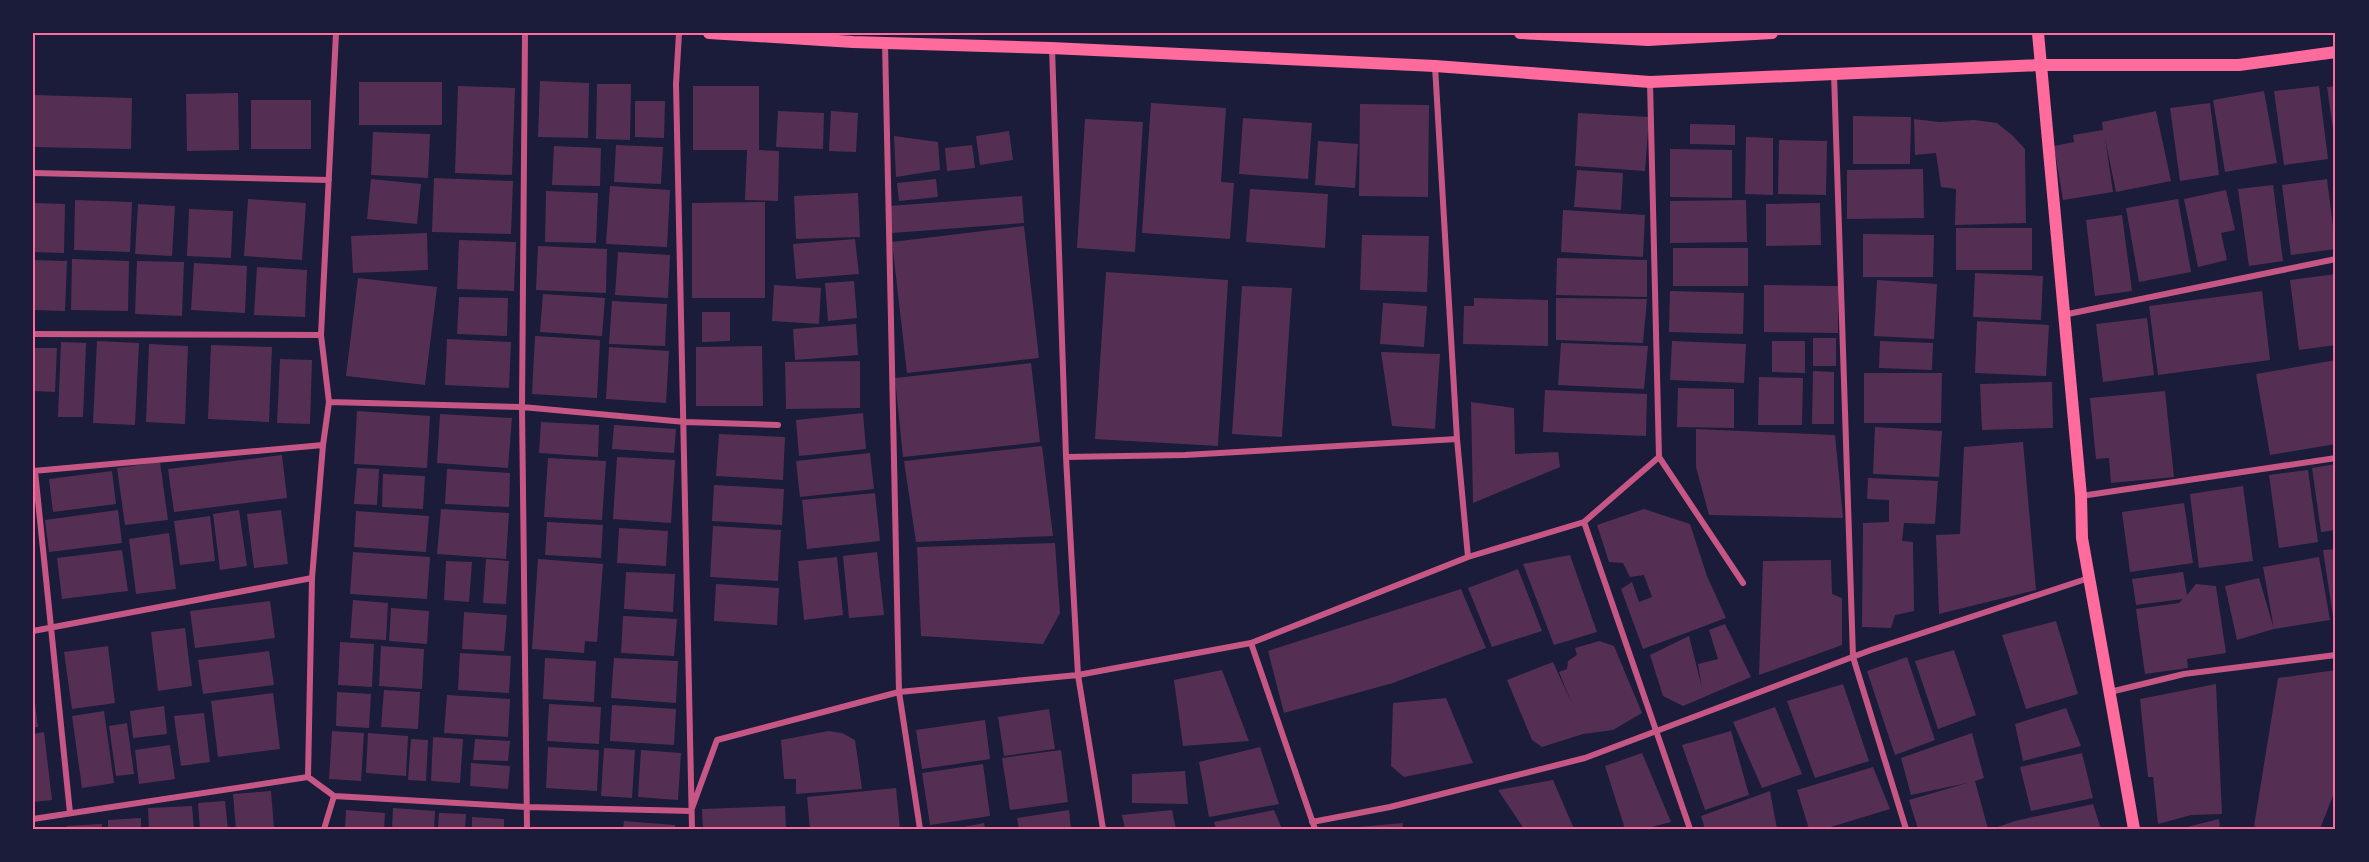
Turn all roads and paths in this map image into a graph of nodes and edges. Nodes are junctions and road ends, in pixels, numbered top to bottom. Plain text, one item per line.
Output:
1 (336, 33) edge
2 (525, 33) edge
3 (679, 33) edge
4 (709, 33) edge
5 (1520, 33) edge
6 (1772, 33) edge
7 (2038, 33) edge
8 (1648, 36) edge
9 (885, 43) junction
10 (1052, 48) junction
11 (2336, 52) edge
12 (2040, 64) junction
13 (1435, 66) junction
14 (1834, 74) junction
15 (1650, 82) junction
16 (33, 173) edge
17 (329, 180) junction
18 (2336, 259) edge
19 (2063, 315) junction
20 (33, 334) edge
21 (321, 335) junction
22 (329, 402) junction
23 (522, 407) junction
24 (686, 422) junction
25 (778, 424) dead end
26 (1457, 439) junction
27 (322, 445) junction
28 (1659, 456) junction
29 (1066, 458) junction
30 (2336, 458) edge
31 (34, 471) edge
32 (2081, 496) junction
33 (1584, 522) junction
34 (1468, 557) junction
35 (312, 578) junction
36 (2089, 578) junction
37 (1743, 583) dead end
38 (51, 627) junction
39 (33, 631) edge
40 (1251, 643) junction
41 (2336, 655) edge
42 (1853, 657) junction
43 (1078, 675) junction
44 (899, 692) junction
45 (2110, 692) junction
46 (1658, 731) junction
47 (308, 777) junction
48 (334, 796) junction
49 (527, 807) junction
50 (691, 811) junction
51 (70, 813) junction
52 (33, 819) edge
53 (1312, 822) junction
54 (324, 829) edge
55 (527, 829) edge
56 (692, 829) edge
57 (920, 829) edge
58 (1103, 829) edge
59 (1315, 829) edge
60 (1690, 829) edge
61 (1906, 829) edge
62 (2134, 829) edge

1 - 17 street
2 - 23 street
3 - 24 street
4 - 9 main road
5 - 8 main road
6 - 8 main road
7 - 12 main road
9 - 10 main road
9 - 44 street
10 - 13 main road
10 - 29 street
11 - 12 main road
12 - 14 main road
12 - 19 main road
13 - 15 main road
13 - 26 street
14 - 15 main road
14 - 42 street
15 - 28 street
16 - 17 street
17 - 21 street
18 - 19 street
19 - 32 main road
20 - 21 street
21 - 22 street
22 - 23 street
22 - 27 street
23 - 24 street
23 - 49 street
24 - 25 street
24 - 50 street
26 - 29 street
26 - 34 street
27 - 31 street
27 - 35 street
28 - 33 street
28 - 37 street
29 - 43 street
30 - 32 street
31 - 38 street
32 - 36 main road
33 - 34 street
33 - 46 street
34 - 40 street
35 - 38 street
35 - 47 street
36 - 42 street
36 - 45 main road
38 - 39 street
38 - 51 street
40 - 43 street
40 - 53 street
41 - 45 street
42 - 46 street
42 - 61 street
43 - 44 street
43 - 58 street
44 - 50 street
44 - 57 street
45 - 62 main road
46 - 53 street
46 - 60 street
47 - 48 street
47 - 51 street
48 - 49 street
48 - 54 street
49 - 50 street
49 - 55 street
50 - 56 street
51 - 52 street
53 - 59 street

